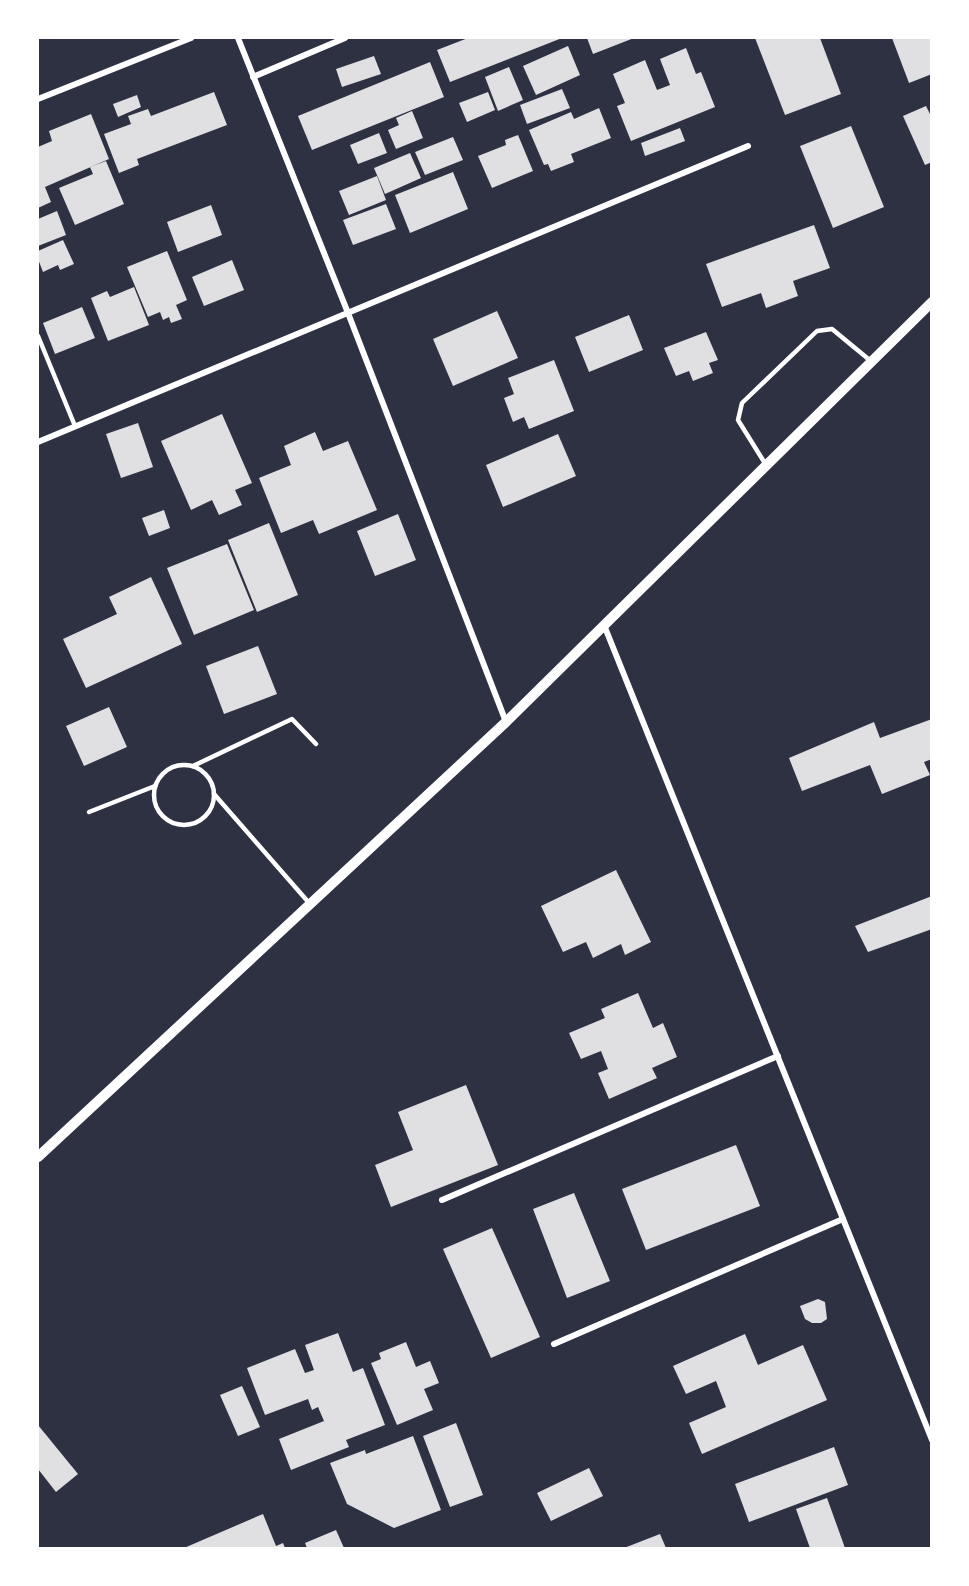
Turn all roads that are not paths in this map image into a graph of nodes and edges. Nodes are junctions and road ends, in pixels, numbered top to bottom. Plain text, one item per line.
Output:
1 (191, 38) edge
2 (238, 38) edge
3 (345, 38) edge
4 (253, 76) junction
5 (38, 99) edge
6 (748, 146) dead end
7 (932, 302) edge
8 (348, 313) junction
9 (38, 336) edge
10 (872, 362) junction
11 (75, 426) junction
12 (38, 442) edge
13 (766, 466) junction
14 (604, 625) junction
15 (506, 722) junction
16 (316, 744) dead end
17 (193, 766) junction
18 (155, 786) junction
19 (214, 794) junction
20 (89, 812) dead end
21 (310, 904) junction
22 (778, 1056) junction
23 (38, 1157) edge
24 (442, 1200) dead end
25 (843, 1219) junction
26 (554, 1344) dead end
27 (932, 1440) edge

1 - 5 street
2 - 4 street
3 - 4 street
4 - 8 street
6 - 8 street
7 - 10 street
8 - 11 street
8 - 15 street
9 - 11 lane
10 - 13 street
10 - 13 lane
11 - 12 street
13 - 14 street
14 - 15 street
14 - 22 street
15 - 21 street
16 - 17 lane
17 - 18 lane
17 - 19 lane
18 - 19 lane
18 - 20 lane
19 - 21 lane
21 - 23 street
22 - 24 street
22 - 25 street
25 - 26 street
25 - 27 street

